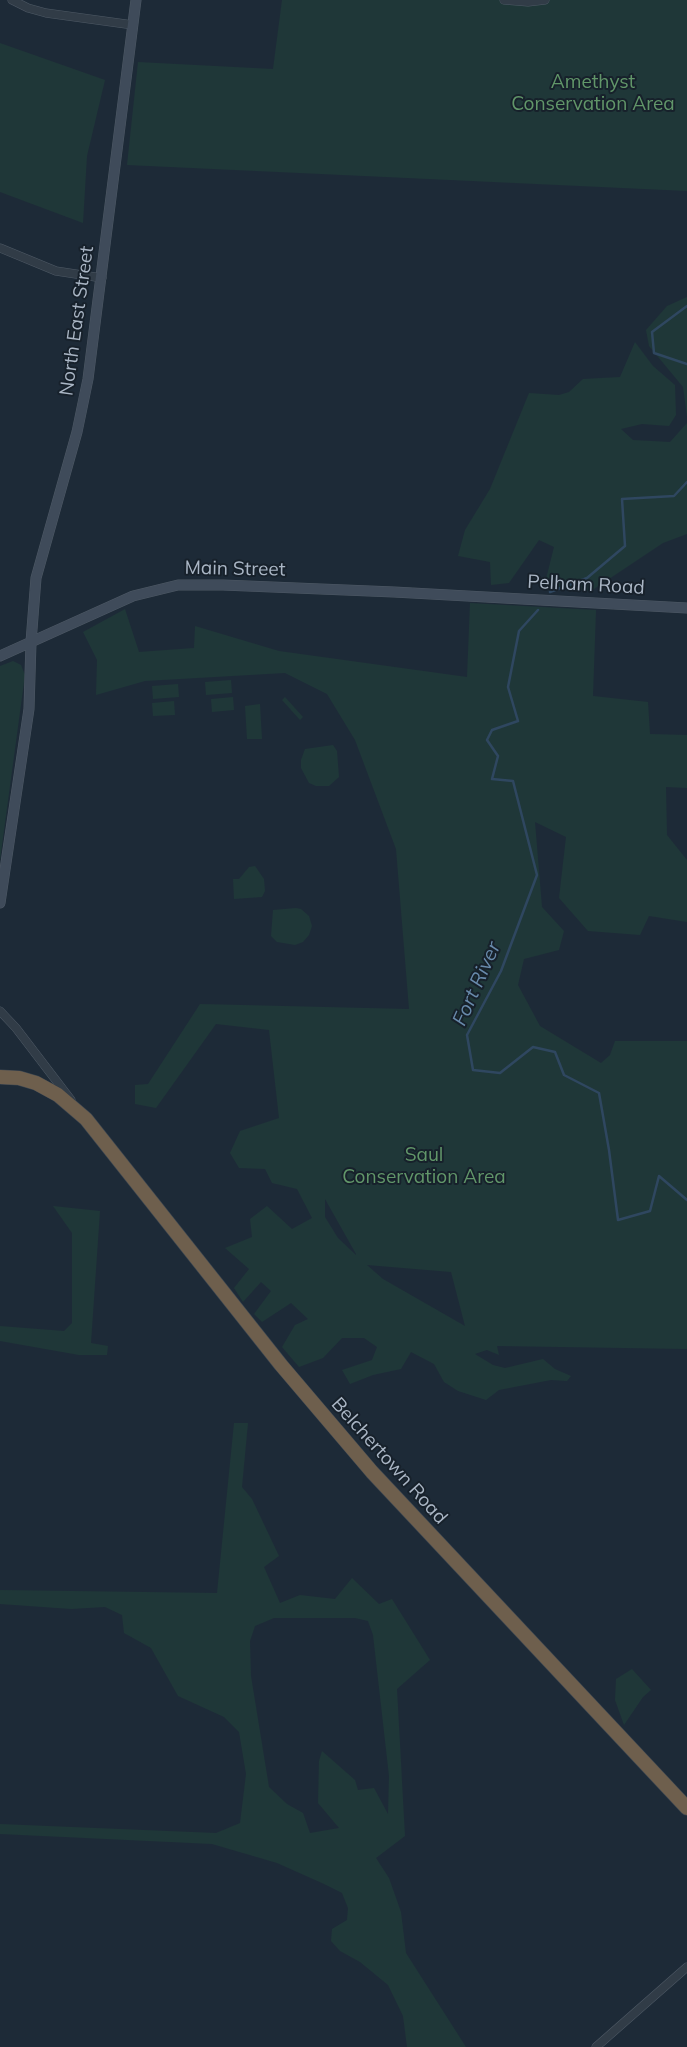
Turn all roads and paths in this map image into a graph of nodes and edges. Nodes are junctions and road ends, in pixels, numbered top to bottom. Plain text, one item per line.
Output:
1 (12, 0) edge
2 (136, 0) edge
3 (504, 0) edge
4 (545, 0) edge
5 (133, 25) junction
6 (0, 248) edge
7 (102, 278) junction
8 (483, 596) joint
9 (687, 608) edge
10 (31, 642) junction
11 (0, 656) edge
12 (0, 903) edge
13 (0, 1011) edge
14 (0, 1077) edge
15 (86, 1119) junction
16 (687, 1808) edge
17 (687, 1967) edge
18 (596, 2047) edge

1 - 5 street
2 - 5 main road, North East Street
3 - 4 street
5 - 7 main road, North East Street
6 - 7 street
7 - 10 main road, North East Street
8 - 9 main road, Pelham Road
8 - 10 main road, Main Street
10 - 11 main road, Main Street
10 - 12 main road, North East Street
13 - 15 street, Belchertown Road
14 - 15 highway, Belchertown Road
15 - 16 highway, Belchertown Road
17 - 18 street

